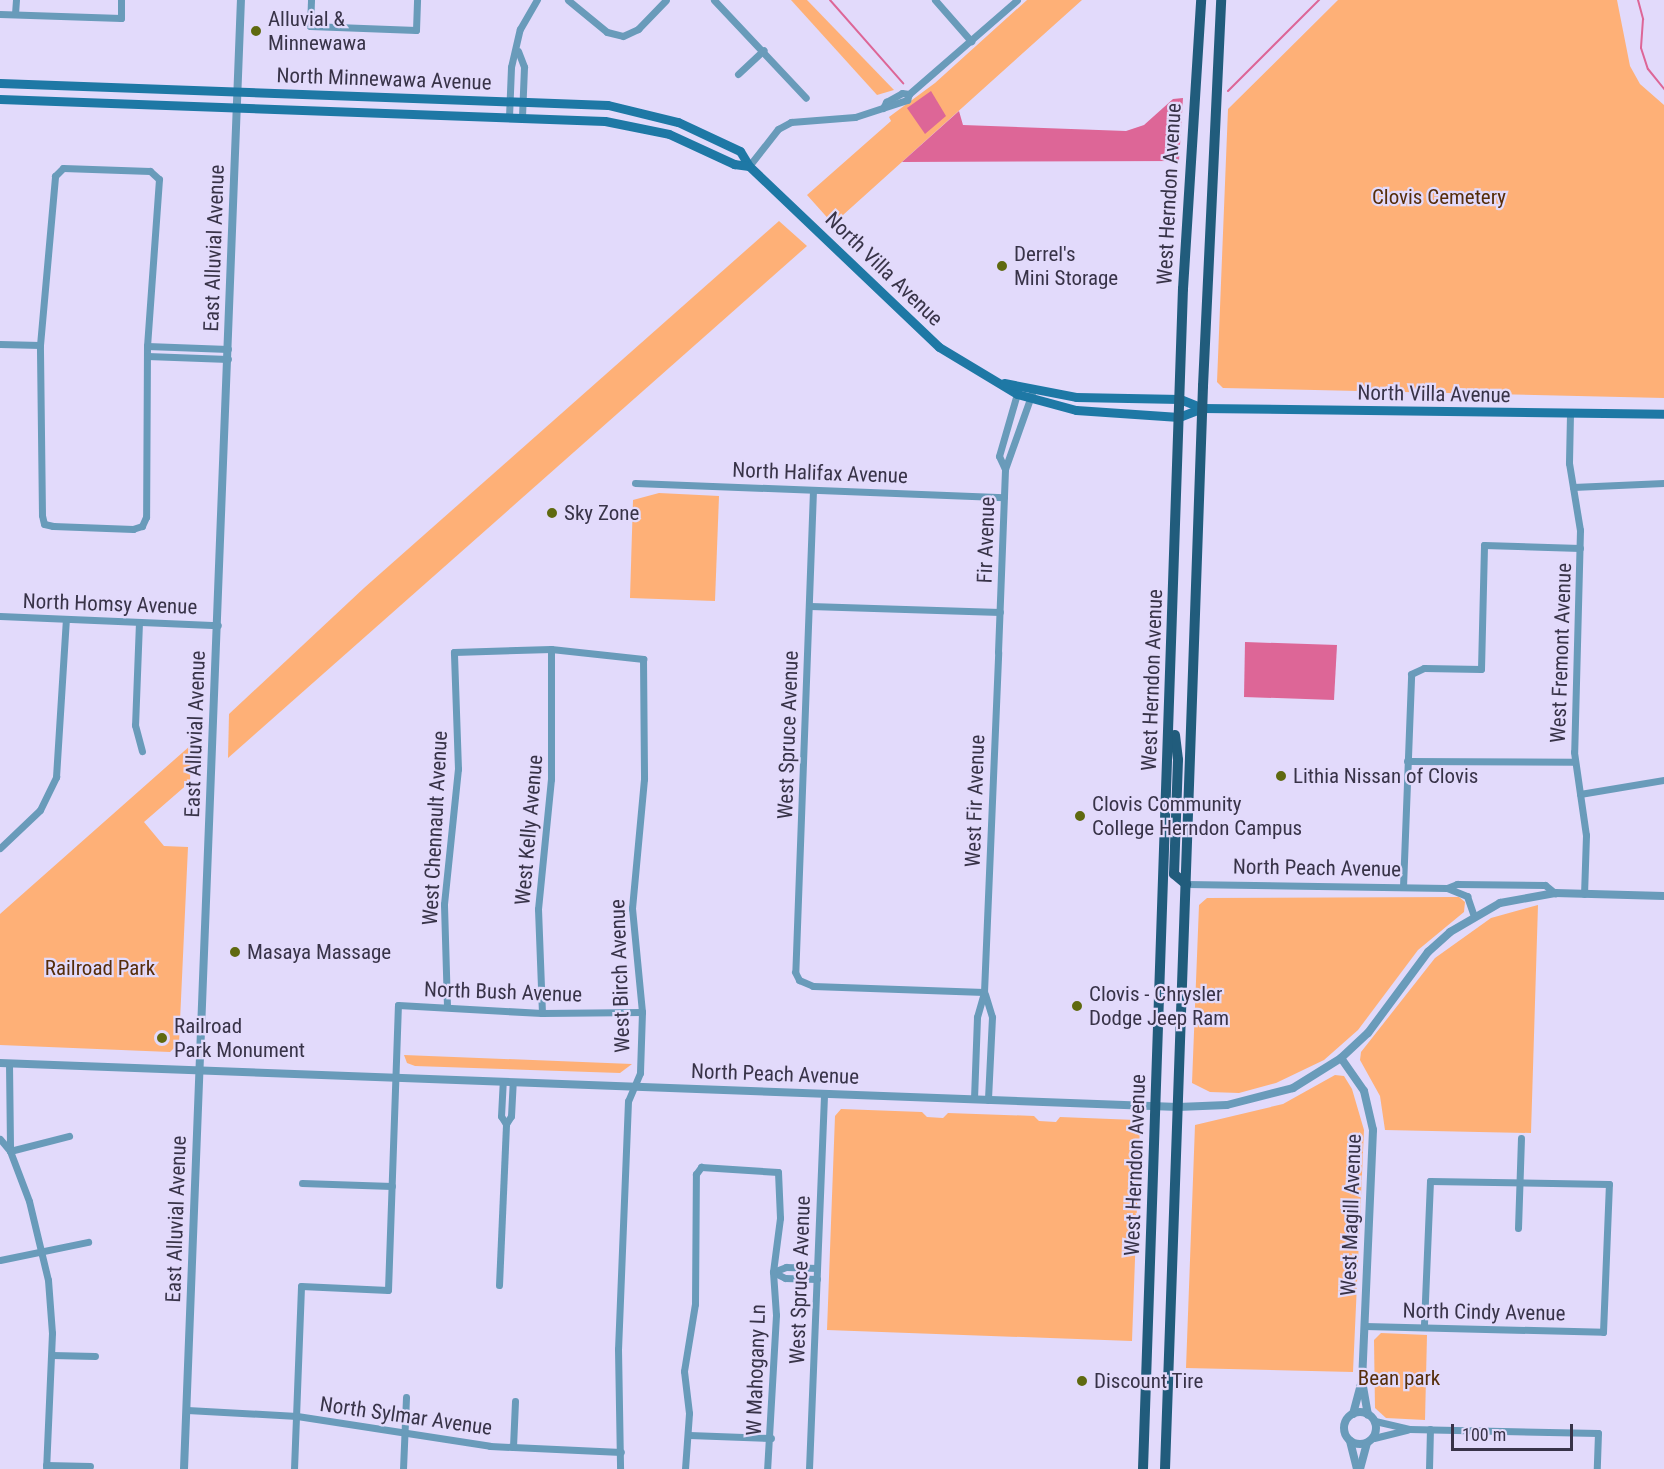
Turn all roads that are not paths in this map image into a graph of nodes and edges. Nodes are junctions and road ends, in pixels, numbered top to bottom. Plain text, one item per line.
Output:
1 (16, 0) edge
2 (121, 0) edge
3 (241, 0) edge
4 (311, 0) edge
5 (417, 0) edge
6 (537, 0) edge
7 (568, 0) edge
8 (666, 0) edge
9 (714, 0) edge
10 (935, 0) edge
11 (1017, 0) edge
12 (1201, 0) edge
13 (1221, 0) edge
14 (0, 14) edge
15 (15, 14) junction
16 (971, 41) junction
17 (764, 50) junction
18 (518, 51) junction
19 (738, 74) dead end
20 (0, 83) edge
21 (238, 92) junction
22 (806, 98) dead end
23 (0, 99) edge
24 (510, 101) junction
25 (523, 102) junction
26 (237, 108) junction
27 (509, 117) junction
28 (522, 117) junction
29 (749, 166) junction
30 (0, 344) edge
31 (40, 345) junction
32 (147, 346) junction
33 (228, 349) junction
34 (147, 356) junction
35 (228, 359) junction
36 (1003, 383) junction
37 (1021, 384) junction
38 (1034, 388) junction
39 (1017, 394) junction
40 (1030, 399) junction
41 (1180, 399) junction
42 (1203, 408) junction
43 (1570, 414) junction
44 (1664, 414) edge
45 (1179, 417) junction
46 (1005, 469) junction
47 (635, 483) dead end
48 (1664, 483) edge
49 (1573, 487) junction
50 (813, 490) junction
51 (1004, 497) junction
52 (1580, 548) junction
53 (810, 606) junction
54 (1000, 612) junction
55 (0, 616) edge
56 (66, 620) junction
57 (140, 622) junction
58 (218, 625) junction
59 (551, 649) junction
60 (1171, 699) junction
61 (142, 751) dead end
62 (1407, 761) junction
63 (1574, 762) junction
64 (1664, 780) edge
65 (1580, 794) junction
66 (0, 848) edge
67 (1186, 884) junction
68 (1402, 887) junction
69 (1448, 888) junction
70 (1555, 893) junction
71 (1584, 894) junction
72 (1664, 896) edge
73 (1474, 916) junction
74 (984, 992) junction
75 (447, 1006) junction
76 (642, 1012) junction
77 (542, 1013) junction
78 (1341, 1058) junction
79 (5, 1064) edge
80 (200, 1071) junction
81 (396, 1077) junction
82 (502, 1082) junction
83 (513, 1082) junction
84 (634, 1087) junction
85 (824, 1093) junction
86 (974, 1099) junction
87 (988, 1100) junction
88 (1156, 1106) junction
89 (1178, 1107) junction
90 (506, 1124) junction
91 (69, 1136) dead end
92 (1521, 1138) dead end
93 (0, 1139) edge
94 (10, 1151) junction
95 (302, 1183) dead end
96 (1520, 1183) junction
97 (392, 1186) junction
98 (1518, 1228) dead end
99 (88, 1242) dead end
100 (43, 1251) junction
101 (0, 1260) edge
102 (817, 1268) junction
103 (773, 1272) junction
104 (817, 1279) junction
105 (499, 1285) dead end
106 (1365, 1326) junction
107 (1424, 1327) junction
108 (52, 1355) junction
109 (95, 1356) dead end
110 (1362, 1381) junction
111 (406, 1397) dead end
112 (514, 1401) dead end
113 (187, 1410) junction
114 (1353, 1414) junction
115 (1368, 1414) junction
116 (297, 1416) junction
117 (1375, 1421) junction
118 (1409, 1429) junction
119 (1430, 1430) junction
120 (405, 1433) junction
121 (689, 1435) junction
122 (771, 1438) junction
123 (1350, 1441) junction
124 (1370, 1441) junction
125 (513, 1448) junction
126 (621, 1452) junction
127 (90, 1466) dead end
128 (46, 1467) edge
129 (184, 1469) edge
130 (294, 1469) edge
131 (403, 1469) edge
132 (620, 1469) edge
133 (685, 1469) edge
134 (767, 1469) edge
135 (809, 1469) edge
136 (1143, 1469) edge
137 (1165, 1469) edge
138 (1358, 1469) edge
139 (1428, 1469) edge
140 (1597, 1469) edge

1 - 15 street
2 - 15 street
3 - 21 street, East Alluvial Avenue
4 - 5 street
6 - 18 street
7 - 8 street
9 - 17 street
10 - 16 street
11 - 16 street
12 - 41 main road, West Herndon Avenue
13 - 42 main road, West Herndon Avenue
14 - 15 street
16 - 29 street
17 - 19 street
17 - 22 street
18 - 24 street
18 - 25 street
20 - 21 main road, North Minnewawa Avenue
21 - 24 main road, North Minnewawa Avenue
21 - 26 street, East Alluvial Avenue
23 - 26 main road, North Minnewawa Avenue
24 - 25 main road, North Minnewawa Avenue
24 - 27 street
25 - 28 street
25 - 29 main road, North Minnewawa Avenue
26 - 27 main road, North Minnewawa Avenue
26 - 33 street, East Alluvial Avenue
27 - 28 main road, North Minnewawa Avenue
28 - 29 main road, North Minnewawa Avenue
29 - 36 main road, North Villa Avenue
30 - 31 street
31 - 32 street
31 - 34 street
32 - 33 street
32 - 34 street
33 - 35 street, East Alluvial Avenue
34 - 35 street
35 - 58 street, East Alluvial Avenue
36 - 37 main road, North Villa Avenue
36 - 39 main road, North Villa Avenue
37 - 38 main road, North Villa Avenue
37 - 39 street, Fir Avenue
38 - 40 street, Fir Avenue
38 - 41 main road, North Villa Avenue
39 - 40 main road, North Villa Avenue
39 - 46 street, Fir Avenue
40 - 45 main road, North Villa Avenue
40 - 46 street, Fir Avenue
41 - 42 main road, North Villa Avenue
41 - 45 main road, West Herndon Avenue
42 - 43 main road, North Villa Avenue
42 - 45 main road, North Villa Avenue
42 - 67 main road, West Herndon Avenue
43 - 44 main road, North Villa Avenue
43 - 49 street, West Fremont Avenue
45 - 60 main road, West Herndon Avenue
46 - 51 street, Fir Avenue
47 - 50 street, North Halifax Avenue
48 - 49 street
49 - 52 street, West Fremont Avenue
50 - 51 street, North Halifax Avenue
50 - 53 street, West Spruce Avenue
51 - 54 street, Fir Avenue
52 - 62 street
52 - 63 street, West Fremont Avenue
53 - 54 street
53 - 74 street, West Spruce Avenue
54 - 74 street, West Fir Avenue
55 - 56 street, North Homsy Avenue
56 - 57 street, North Homsy Avenue
56 - 66 street
57 - 58 street, North Homsy Avenue
57 - 61 street
58 - 80 street, East Alluvial Avenue
59 - 75 street, West Chennault Avenue
59 - 76 street, West Birch Avenue
59 - 77 street, West Kelly Avenue
60 - 67 main road
60 - 88 main road, West Herndon Avenue
62 - 63 street
62 - 68 street
63 - 65 street, West Fremont Avenue
64 - 65 street
65 - 71 street, West Fremont Avenue
67 - 68 street, North Peach Avenue
67 - 89 main road, West Herndon Avenue
68 - 69 street, North Peach Avenue
69 - 70 street, North Peach Avenue
69 - 73 street
70 - 71 street, North Peach Avenue
70 - 73 street, North Peach Avenue
71 - 72 street, North Peach Avenue
73 - 78 street, North Peach Avenue
74 - 86 street, West Fir Avenue
74 - 87 street, West Fir Avenue
75 - 77 street, North Bush Avenue
75 - 81 street, North Bush Avenue
76 - 77 street, North Bush Avenue
76 - 84 street, West Birch Avenue
78 - 89 street, North Peach Avenue
78 - 106 street, West Magill Avenue
79 - 80 street, North Peach Avenue
79 - 94 street
80 - 81 street, North Peach Avenue
80 - 113 street, East Alluvial Avenue
81 - 82 street, North Peach Avenue
81 - 97 street
82 - 83 street, North Peach Avenue
82 - 90 street
83 - 84 street, North Peach Avenue
83 - 90 street
84 - 85 street, North Peach Avenue
84 - 126 street, West Birch Avenue
85 - 86 street, North Peach Avenue
85 - 102 street, West Spruce Avenue
86 - 87 street, North Peach Avenue
87 - 88 street, North Peach Avenue
88 - 89 street, North Peach Avenue
88 - 136 main road, West Herndon Avenue
89 - 137 main road, West Herndon Avenue
90 - 105 street
91 - 94 street
92 - 96 street
93 - 94 street
94 - 100 street
95 - 97 street
96 - 98 street
96 - 107 street
96 - 107 street, North Cindy Avenue
97 - 116 street
99 - 100 street
100 - 101 street
100 - 108 street
102 - 103 street
102 - 104 street, West Spruce Avenue
103 - 104 street
103 - 121 street, W Mahogany Ln
103 - 122 street, W Mahogany Ln
104 - 135 street, West Spruce Avenue
106 - 107 street, North Cindy Avenue
106 - 110 street, West Magill Avenue
108 - 109 street
108 - 128 street
110 - 114 street, West Magill Avenue
110 - 115 street, West Magill Avenue
111 - 120 street
112 - 125 street
113 - 116 street, North Sylmar Avenue
113 - 129 street, East Alluvial Avenue
114 - 115 street
114 - 123 street
115 - 117 street
116 - 120 street, North Sylmar Avenue
116 - 130 street
117 - 118 street
117 - 124 street
118 - 119 street
118 - 124 street
119 - 139 street
119 - 140 street
120 - 125 street, North Sylmar Avenue
120 - 131 street
121 - 122 street
121 - 133 street
122 - 134 street, W Mahogany Ln
123 - 124 street
123 - 138 street
124 - 138 street
125 - 126 street, North Sylmar Avenue
126 - 132 street, West Birch Avenue
127 - 128 street

